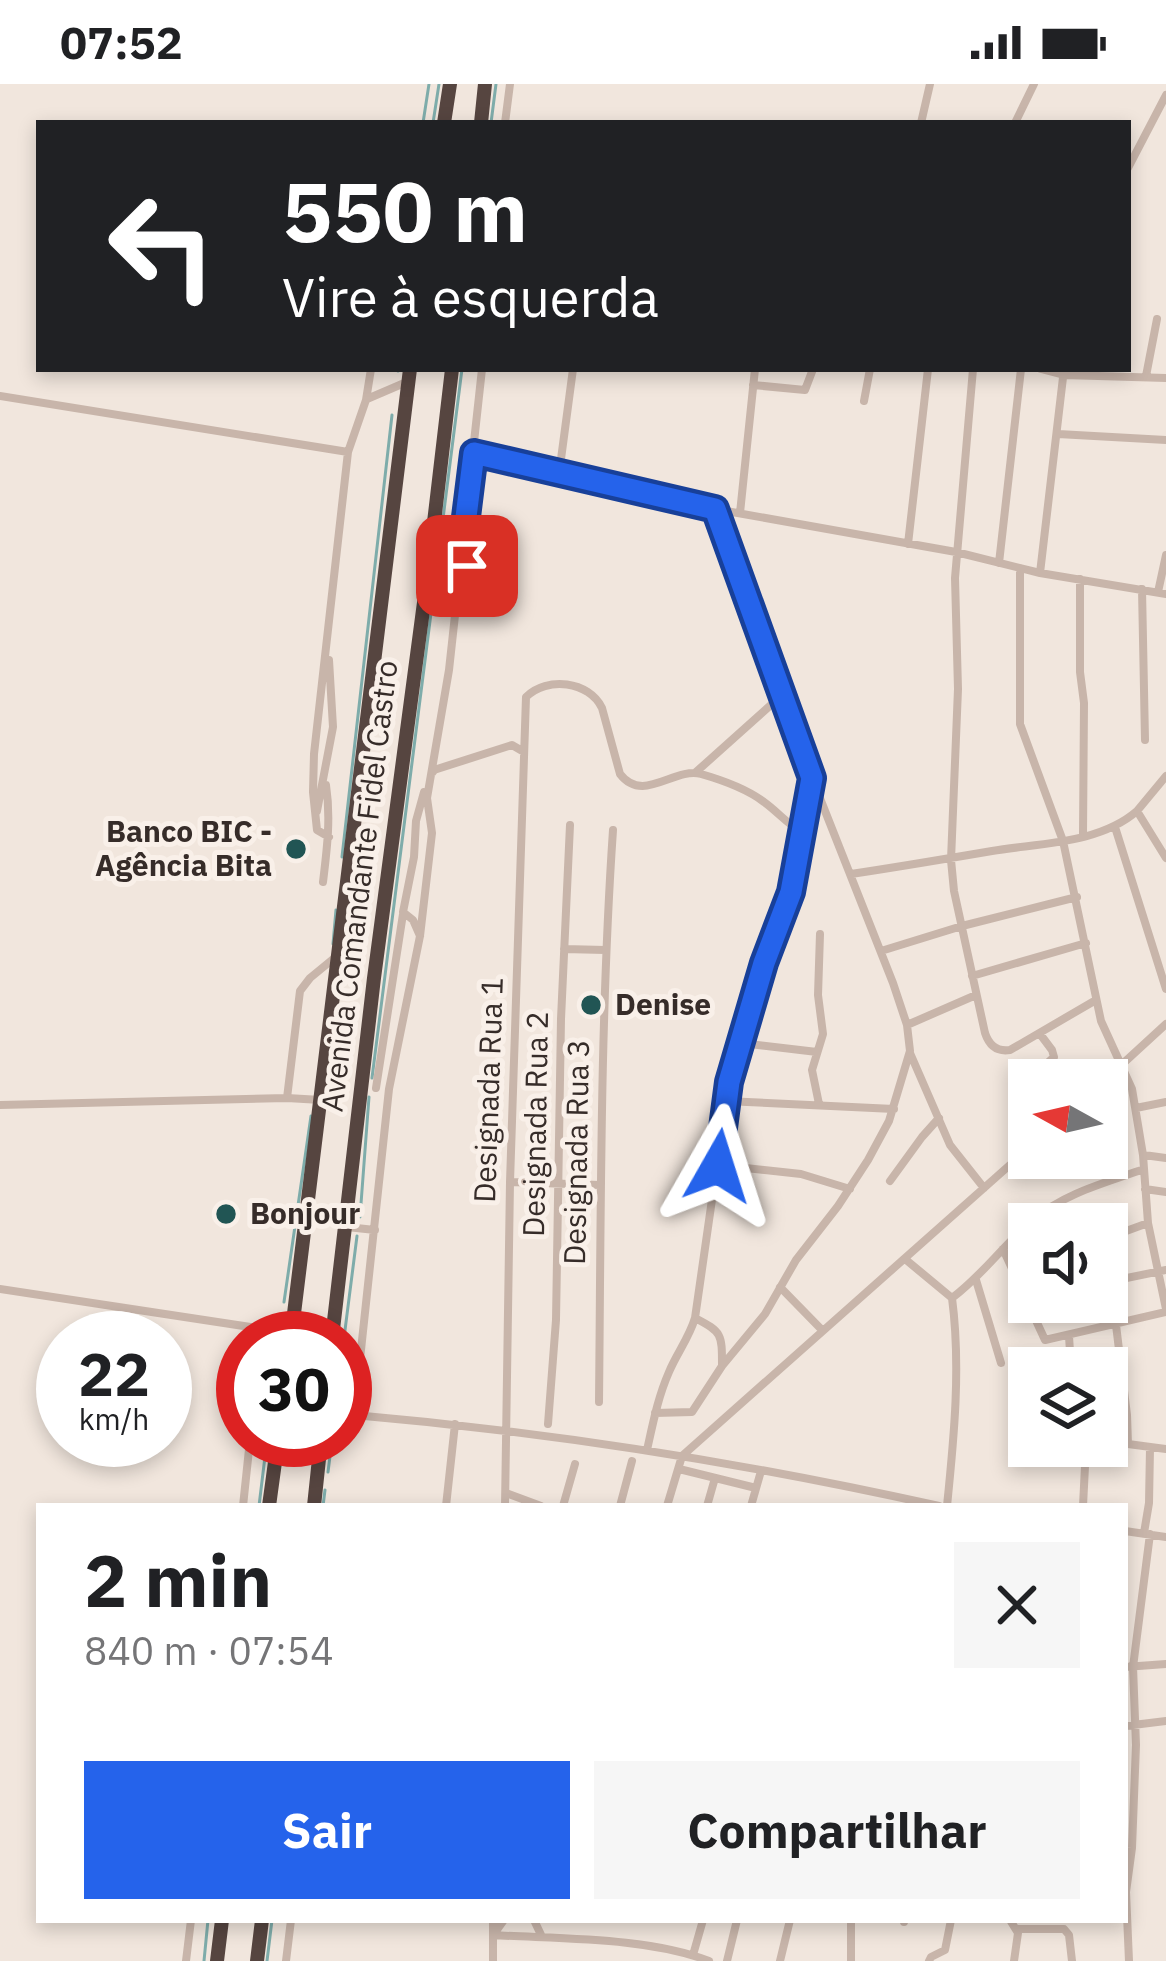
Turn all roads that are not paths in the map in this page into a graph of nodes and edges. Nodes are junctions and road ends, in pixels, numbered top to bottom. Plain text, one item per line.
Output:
1 (450, 84) edge
2 (485, 84) edge
3 (511, 84) edge
4 (930, 84) edge
5 (1032, 85) edge
6 (1166, 95) edge
7 (444, 120) edge
8 (481, 120) edge
9 (505, 120) edge
10 (922, 120) edge
11 (1016, 120) edge
12 (1131, 162) edge
13 (1157, 319) dead end
14 (370, 372) edge
15 (452, 372) edge
16 (482, 372) edge
17 (573, 372) edge
18 (754, 372) edge
19 (812, 372) edge
20 (869, 372) edge
21 (928, 372) edge
22 (973, 372) edge
23 (1021, 372) edge
24 (1064, 372) edge
25 (410, 375) edge
26 (1146, 376) junction
27 (1166, 378) edge
28 (753, 385) junction
29 (0, 396) edge
30 (366, 400) junction
31 (864, 400) dead end
32 (1058, 434) junction
33 (1166, 440) edge
34 (348, 452) junction
35 (474, 453) junction
36 (559, 474) junction
37 (715, 509) junction
38 (740, 513) junction
39 (908, 544) junction
40 (956, 552) junction
41 (1166, 555) edge
42 (999, 563) junction
43 (1020, 568) junction
44 (1040, 573) junction
45 (1080, 579) junction
46 (1142, 590) junction
47 (1162, 593) edge
48 (327, 644) junction
49 (782, 695) junction
50 (1145, 740) dead end
51 (525, 753) junction
52 (434, 770) junction
53 (696, 772) junction
54 (1166, 776) edge
55 (325, 778) junction
56 (812, 778) junction
57 (1137, 811) junction
58 (315, 818) junction
59 (571, 825) dead end
60 (1115, 827) junction
61 (614, 830) dead end
62 (802, 832) junction
63 (432, 833) junction
64 (1083, 836) junction
65 (329, 837) junction
66 (1063, 841) junction
67 (1166, 858) edge
68 (951, 860) junction
69 (412, 868) junction
70 (850, 874) junction
71 (322, 882) dead end
72 (1076, 896) junction
73 (403, 912) junction
74 (962, 926) junction
75 (820, 934) dead end
76 (420, 936) junction
77 (1086, 943) junction
78 (564, 949) junction
79 (605, 950) junction
80 (880, 951) junction
81 (340, 953) junction
82 (972, 976) junction
83 (1166, 989) edge
84 (976, 994) junction
85 (1096, 1000) junction
86 (907, 1024) junction
87 (1166, 1024) edge
88 (1040, 1034) junction
89 (740, 1043) junction
90 (910, 1051) junction
91 (817, 1052) junction
92 (1052, 1059) edge
93 (1118, 1059) edge
94 (1128, 1059) edge
95 (1128, 1079) edge
96 (369, 1087) junction
97 (389, 1089) junction
98 (287, 1098) junction
99 (321, 1100) junction
100 (725, 1101) junction
101 (1166, 1102) edge
102 (819, 1104) junction
103 (0, 1105) edge
104 (894, 1108) junction
105 (1136, 1108) junction
106 (939, 1118) junction
107 (1143, 1155) junction
108 (1166, 1158) edge
109 (718, 1166) junction
110 (1008, 1166) edge
111 (1144, 1169) junction
112 (890, 1181) dead end
113 (510, 1182) junction
114 (557, 1183) junction
115 (600, 1185) junction
116 (983, 1188) junction
117 (1145, 1189) junction
118 (850, 1190) junction
119 (1166, 1192) edge
120 (1148, 1223) junction
121 (345, 1227) junction
122 (375, 1229) junction
123 (1128, 1230) edge
124 (1004, 1249) junction
125 (905, 1258) junction
126 (1008, 1258) edge
127 (1162, 1270) edge
128 (1128, 1277) edge
129 (976, 1280) junction
130 (780, 1287) junction
131 (0, 1289) edge
132 (952, 1298) junction
133 (294, 1311) edge
134 (335, 1311) edge
135 (366, 1311) edge
136 (1166, 1311) edge
137 (695, 1318) junction
138 (1038, 1323) edge
139 (216, 1325) edge
140 (1116, 1325) junction
141 (822, 1330) junction
142 (1069, 1336) junction
143 (1070, 1347) edge
144 (1119, 1347) edge
145 (1001, 1363) dead end
146 (722, 1366) junction
147 (599, 1402) dead end
148 (655, 1412) junction
149 (372, 1417) edge
150 (455, 1424) junction
151 (548, 1424) dead end
152 (505, 1429) junction
153 (1128, 1444) edge
154 (1150, 1448) junction
155 (1166, 1449) edge
156 (647, 1450) junction
157 (682, 1456) junction
158 (632, 1462) dead end
159 (575, 1464) dead end
160 (247, 1467) edge
161 (274, 1467) edge
162 (318, 1467) edge
163 (1085, 1467) edge
164 (679, 1469) junction
165 (761, 1471) junction
166 (715, 1478) junction
167 (756, 1488) junction
168 (506, 1493) junction
169 (896, 1501) edge
170 (243, 1503) edge
171 (269, 1503) edge
172 (314, 1503) edge
173 (446, 1503) edge
174 (506, 1503) edge
175 (533, 1503) edge
176 (564, 1503) edge
177 (621, 1503) edge
178 (668, 1503) edge
179 (708, 1503) edge
180 (752, 1503) edge
181 (944, 1503) edge
182 (1083, 1503) edge
183 (1128, 1531) edge
184 (1147, 1534) junction
185 (1166, 1537) edge
186 (1166, 1664) edge
187 (1129, 1667) edge
188 (1166, 1721) edge
189 (1129, 1726) edge
190 (1129, 1805) edge
191 (1128, 1867) edge
192 (191, 1923) edge
193 (222, 1923) edge
194 (262, 1923) edge
195 (291, 1923) edge
196 (494, 1923) edge
197 (501, 1923) edge
198 (535, 1923) edge
199 (702, 1923) edge
200 (736, 1923) edge
201 (789, 1923) edge
202 (850, 1923) edge
203 (951, 1923) edge
204 (1128, 1923) edge
205 (1013, 1924) edge
206 (493, 1935) junction
207 (542, 1937) junction
208 (687, 1956) edge
209 (186, 1961) edge
210 (217, 1961) edge
211 (257, 1961) edge
212 (286, 1961) edge
213 (493, 1961) edge
214 (710, 1961) edge
215 (727, 1961) edge
216 (780, 1961) edge
217 (850, 1961) edge
218 (928, 1961) edge
219 (1014, 1961) edge
220 (1072, 1961) edge
221 (1129, 1961) edge

1 - 7 highway
2 - 8 highway
3 - 9 street
4 - 10 street
5 - 11 street
6 - 12 street
13 - 26 street
14 - 30 street
15 - 96 highway, Avenida Comandante Fidel Castro
16 - 35 street
17 - 36 street
18 - 28 street
19 - 28 street
20 - 31 street
21 - 39 street
22 - 40 street
23 - 42 street
24 - 26 street
24 - 32 street
25 - 30 street
25 - 81 highway, Avenida Comandante Fidel Castro
26 - 27 street
28 - 38 street
29 - 34 street
30 - 34 street
32 - 33 street
32 - 44 street
34 - 48 street
35 - 36 street
35 - 52 street
36 - 37 street
37 - 38 street
37 - 49 street
38 - 39 street
39 - 40 street
40 - 42 street
40 - 68 street
41 - 47 street
42 - 43 street
43 - 44 street
43 - 66 street
44 - 45 street
45 - 46 street
45 - 64 street
46 - 47 street
46 - 50 street
48 - 55 street
48 - 58 street
49 - 53 street
49 - 56 street
51 - 52 street
51 - 53 street, Designada Rua 1
51 - 113 street, Designada Rua 1
52 - 63 street
52 - 69 street
53 - 62 street
54 - 57 street
55 - 58 street
55 - 65 street
56 - 62 street
56 - 70 street
57 - 60 street
57 - 67 street
58 - 65 street
59 - 78 street, Designada Rua 2
60 - 64 street
60 - 83 street
61 - 79 street, Designada Rua 3
62 - 89 street
63 - 69 street
63 - 76 street
64 - 66 street
65 - 71 street
66 - 68 street
66 - 72 street
68 - 70 street
68 - 74 street
69 - 73 street
70 - 80 street
72 - 74 street
72 - 77 street
73 - 76 street
73 - 96 street
74 - 80 street
74 - 82 street
75 - 91 street
76 - 97 street
77 - 82 street
77 - 85 street
78 - 79 street
78 - 114 street, Designada Rua 2
79 - 115 street, Designada Rua 3
80 - 86 street
81 - 98 street
81 - 99 highway, Avenida Comandante Fidel Castro
82 - 84 street
84 - 86 street
84 - 88 street
85 - 88 street
85 - 93 street
86 - 90 street
87 - 94 street
88 - 92 street
89 - 91 street
89 - 100 street
90 - 104 street
90 - 106 street
91 - 102 street
95 - 105 street
96 - 97 street
96 - 121 highway, Avenida Comandante Fidel Castro
97 - 122 street
98 - 99 street
98 - 103 street
99 - 133 highway, Avenida Comandante Fidel Castro
100 - 102 street
100 - 109 street
101 - 105 street
102 - 104 street
104 - 118 street
105 - 107 street
106 - 112 street
106 - 116 street
107 - 108 street
107 - 111 street
109 - 118 street
109 - 137 street
110 - 116 street
111 - 117 street
111 - 124 street
113 - 114 street
113 - 152 street, Designada Rua 1
114 - 115 street
114 - 151 street, Designada Rua 2
115 - 147 street, Designada Rua 3
116 - 125 street
117 - 119 street
117 - 120 street
118 - 130 street
120 - 123 street
120 - 127 street
121 - 122 street
121 - 134 highway, Avenida Comandante Fidel Castro
122 - 135 street
124 - 126 street
124 - 129 street
125 - 132 street
125 - 141 street
127 - 128 street
127 - 136 street
129 - 132 street
129 - 145 street
130 - 141 street
130 - 146 street
131 - 139 street
132 - 181 street
136 - 140 street
137 - 146 street
137 - 148 street
138 - 142 street
140 - 142 street
140 - 144 street
141 - 157 street
142 - 143 street
146 - 148 street
148 - 156 street
149 - 150 street
150 - 152 street
150 - 173 street
152 - 156 street
152 - 168 street, Designada Rua 1
153 - 154 street
154 - 155 street
154 - 184 street
156 - 157 street
157 - 164 street
157 - 165 street
158 - 177 street
159 - 176 street
160 - 170 street
161 - 171 highway
162 - 172 highway
163 - 182 street
164 - 166 street
164 - 178 street
165 - 167 street
165 - 169 street
166 - 167 street
166 - 179 street
167 - 180 street
168 - 174 street, Designada Rua 1
168 - 175 street
183 - 184 street
184 - 185 street
184 - 187 street
186 - 187 street
187 - 189 street
188 - 189 street
189 - 190 street
190 - 191 street
192 - 209 street
193 - 210 highway
194 - 211 highway
195 - 212 street
196 - 206 street
197 - 206 street
198 - 207 street
199 - 208 street
200 - 215 street
201 - 216 street
202 - 217 street
203 - 218 street
204 - 221 street
205 - 219 street
205 - 220 street
206 - 207 street
206 - 213 street
207 - 208 street
208 - 214 street

